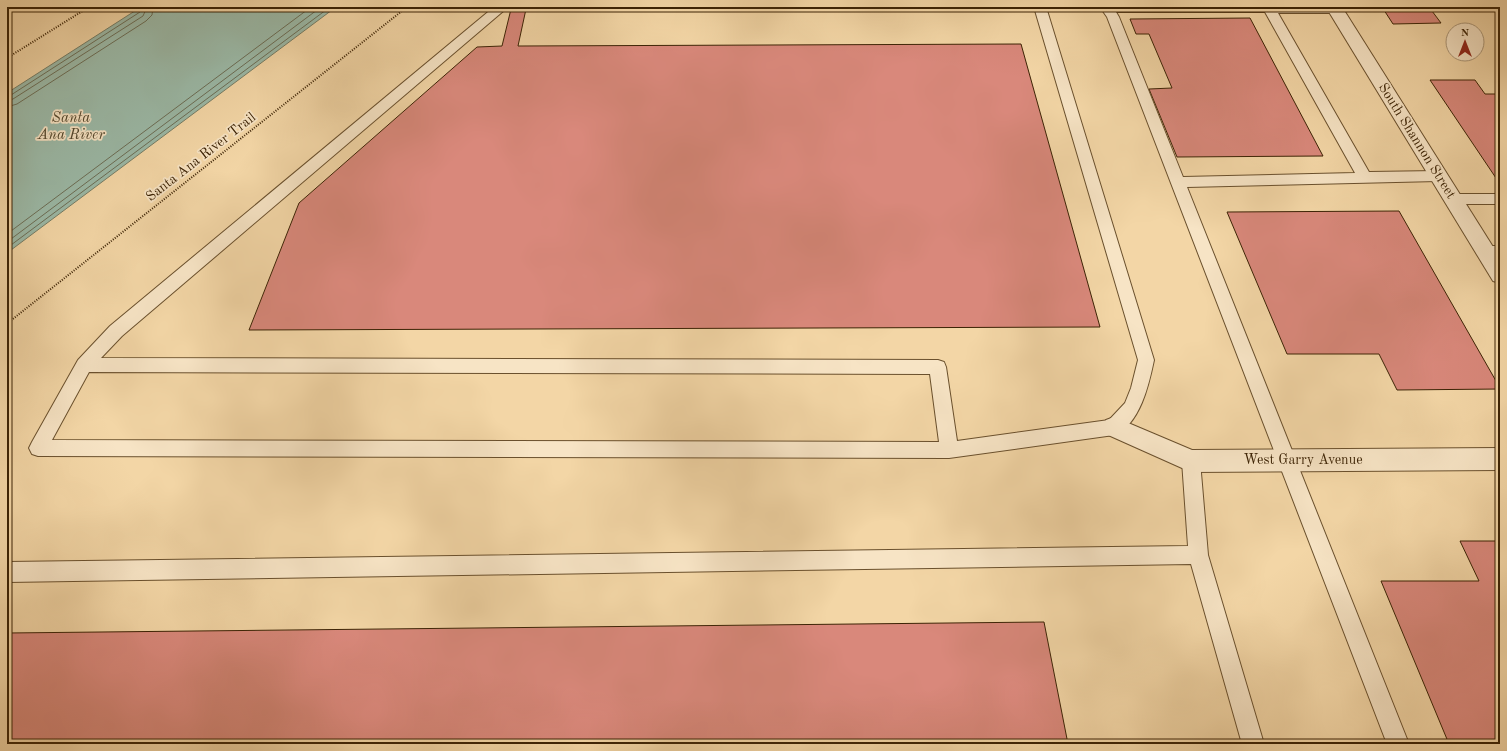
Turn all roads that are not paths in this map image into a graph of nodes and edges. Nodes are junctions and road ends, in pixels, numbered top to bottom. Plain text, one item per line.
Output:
1 (502, 7) edge
2 (1040, 7) edge
3 (1106, 8) edge
4 (1269, 8) junction
5 (1334, 8) edge
6 (1438, 176) junction
7 (1365, 178) junction
8 (1178, 182) junction
9 (1453, 199) junction
10 (1500, 199) edge
11 (1493, 252) edge
12 (1500, 275) edge
13 (84, 365) junction
14 (1114, 427) junction
15 (949, 450) junction
16 (1500, 459) edge
17 (1191, 460) junction
18 (1287, 460) junction
19 (1198, 555) junction
20 (7, 572) edge
21 (1253, 744) edge
22 (1398, 744) edge

1 - 13 lane
2 - 14 lane
3 - 4 lane
3 - 8 lane
4 - 5 lane
4 - 7 lane
5 - 6 street, South Shannon Street
6 - 7 lane
6 - 9 street, South Shannon Street
7 - 8 lane
8 - 18 lane
9 - 10 lane
9 - 11 street, South Shannon Street
11 - 12 street, South Shannon Street
13 - 15 lane
13 - 15 lane
14 - 15 lane
14 - 17 street, West Garry Avenue
16 - 18 street, West Garry Avenue
17 - 18 street, West Garry Avenue
17 - 19 lane
18 - 22 lane
19 - 20 lane
19 - 21 lane

